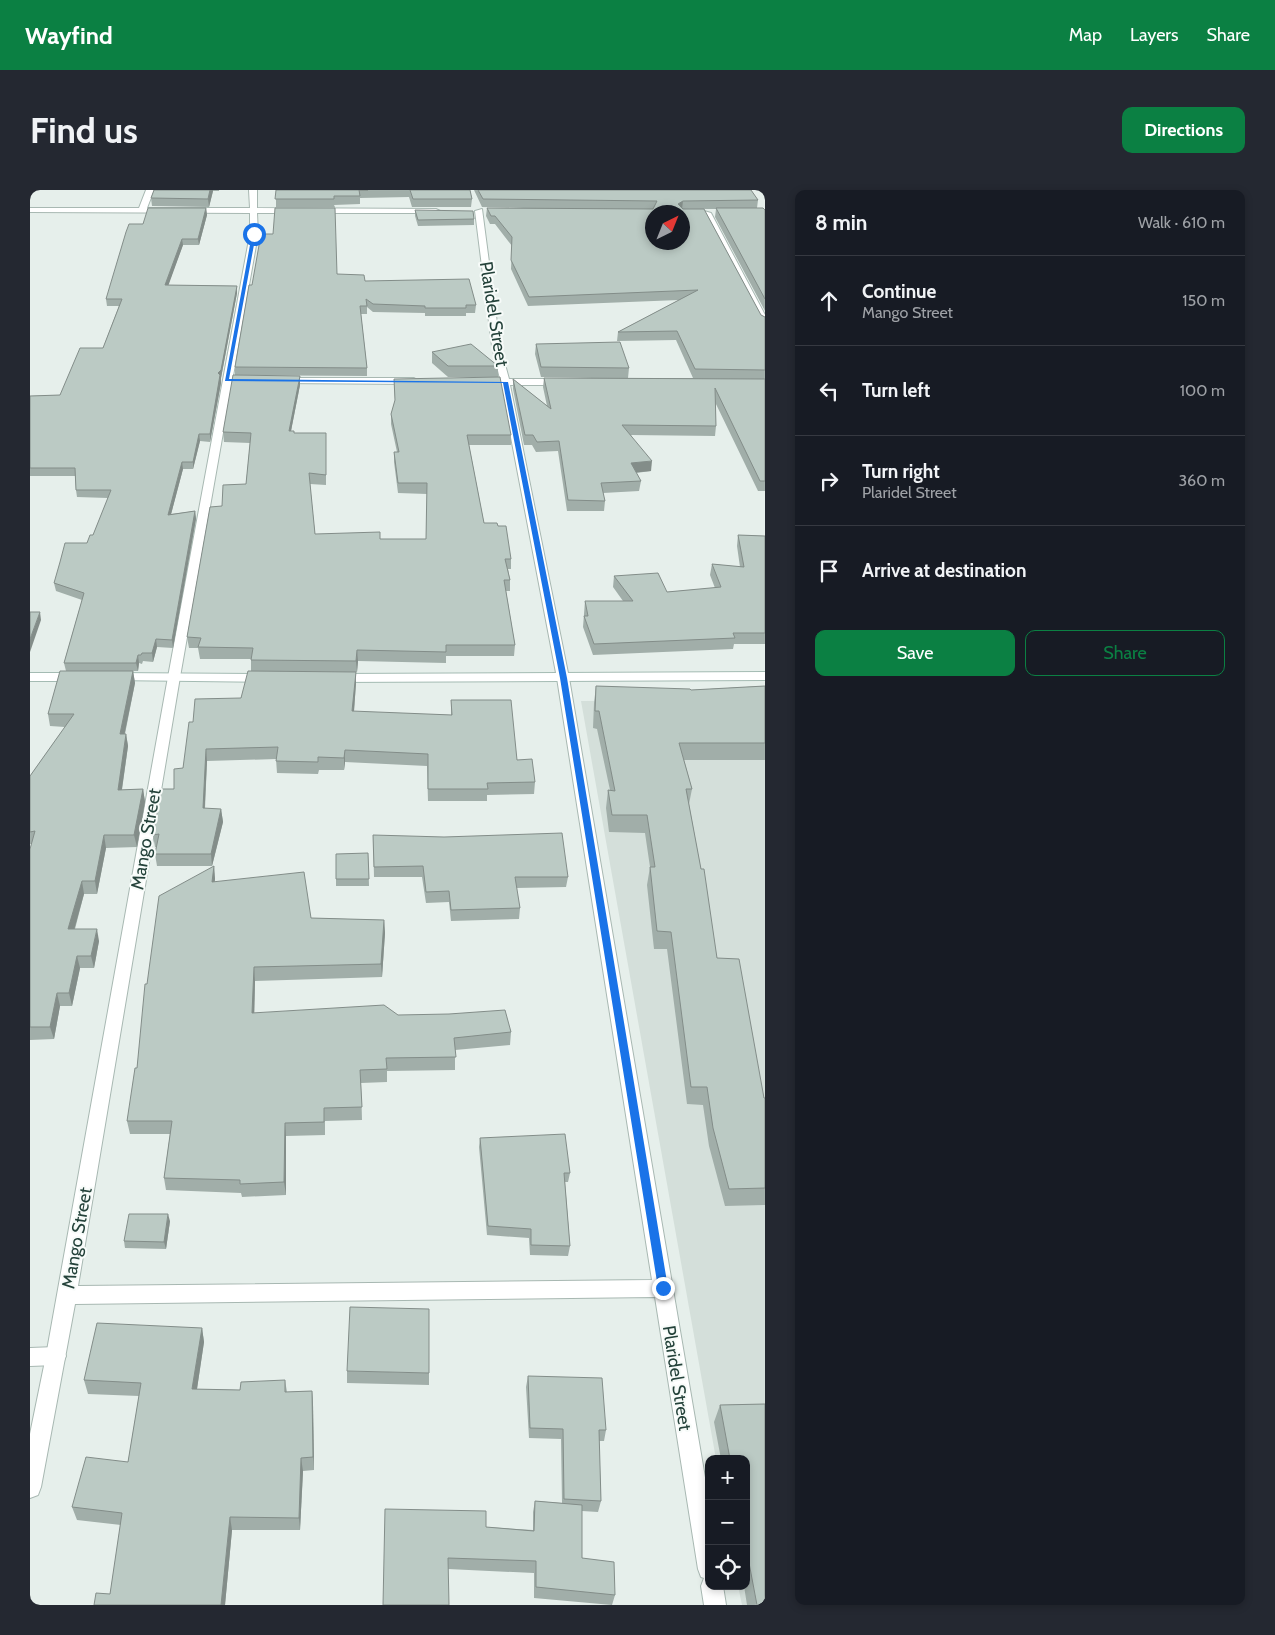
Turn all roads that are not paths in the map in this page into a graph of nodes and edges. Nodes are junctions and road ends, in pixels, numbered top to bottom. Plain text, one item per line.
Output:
1 (150, 190) edge
2 (253, 190) edge
3 (30, 210) edge
4 (142, 210) junction
5 (253, 211) junction
6 (440, 211) edge
7 (479, 211) dead end
8 (717, 213) edge
9 (765, 323) edge
10 (276, 381) edge
11 (426, 382) edge
12 (485, 382) edge
13 (505, 382) junction
14 (575, 382) edge
15 (765, 676) edge
16 (30, 677) edge
17 (174, 677) junction
18 (284, 678) edge
19 (324, 678) edge
20 (563, 678) junction
21 (663, 1288) junction
22 (66, 1295) junction
23 (56, 1356) junction
24 (30, 1357) edge
25 (30, 1487) edge
26 (705, 1545) edge
27 (713, 1590) edge
28 (715, 1605) edge

1 - 4 street
2 - 5 street, Mango Street
3 - 4 street
4 - 5 street
5 - 6 street
5 - 17 street, Mango Street
7 - 13 street, Plaridel Street
8 - 9 street
10 - 11 street
12 - 13 street
13 - 14 street
13 - 20 street, Plaridel Street
15 - 20 street
16 - 17 street
17 - 18 street
17 - 22 street, Mango Street
19 - 20 street
20 - 21 street, Plaridel Street
21 - 22 street
21 - 26 street, Plaridel Street
22 - 23 street, Mango Street
23 - 24 street
23 - 25 street, Mango Street
27 - 28 street

